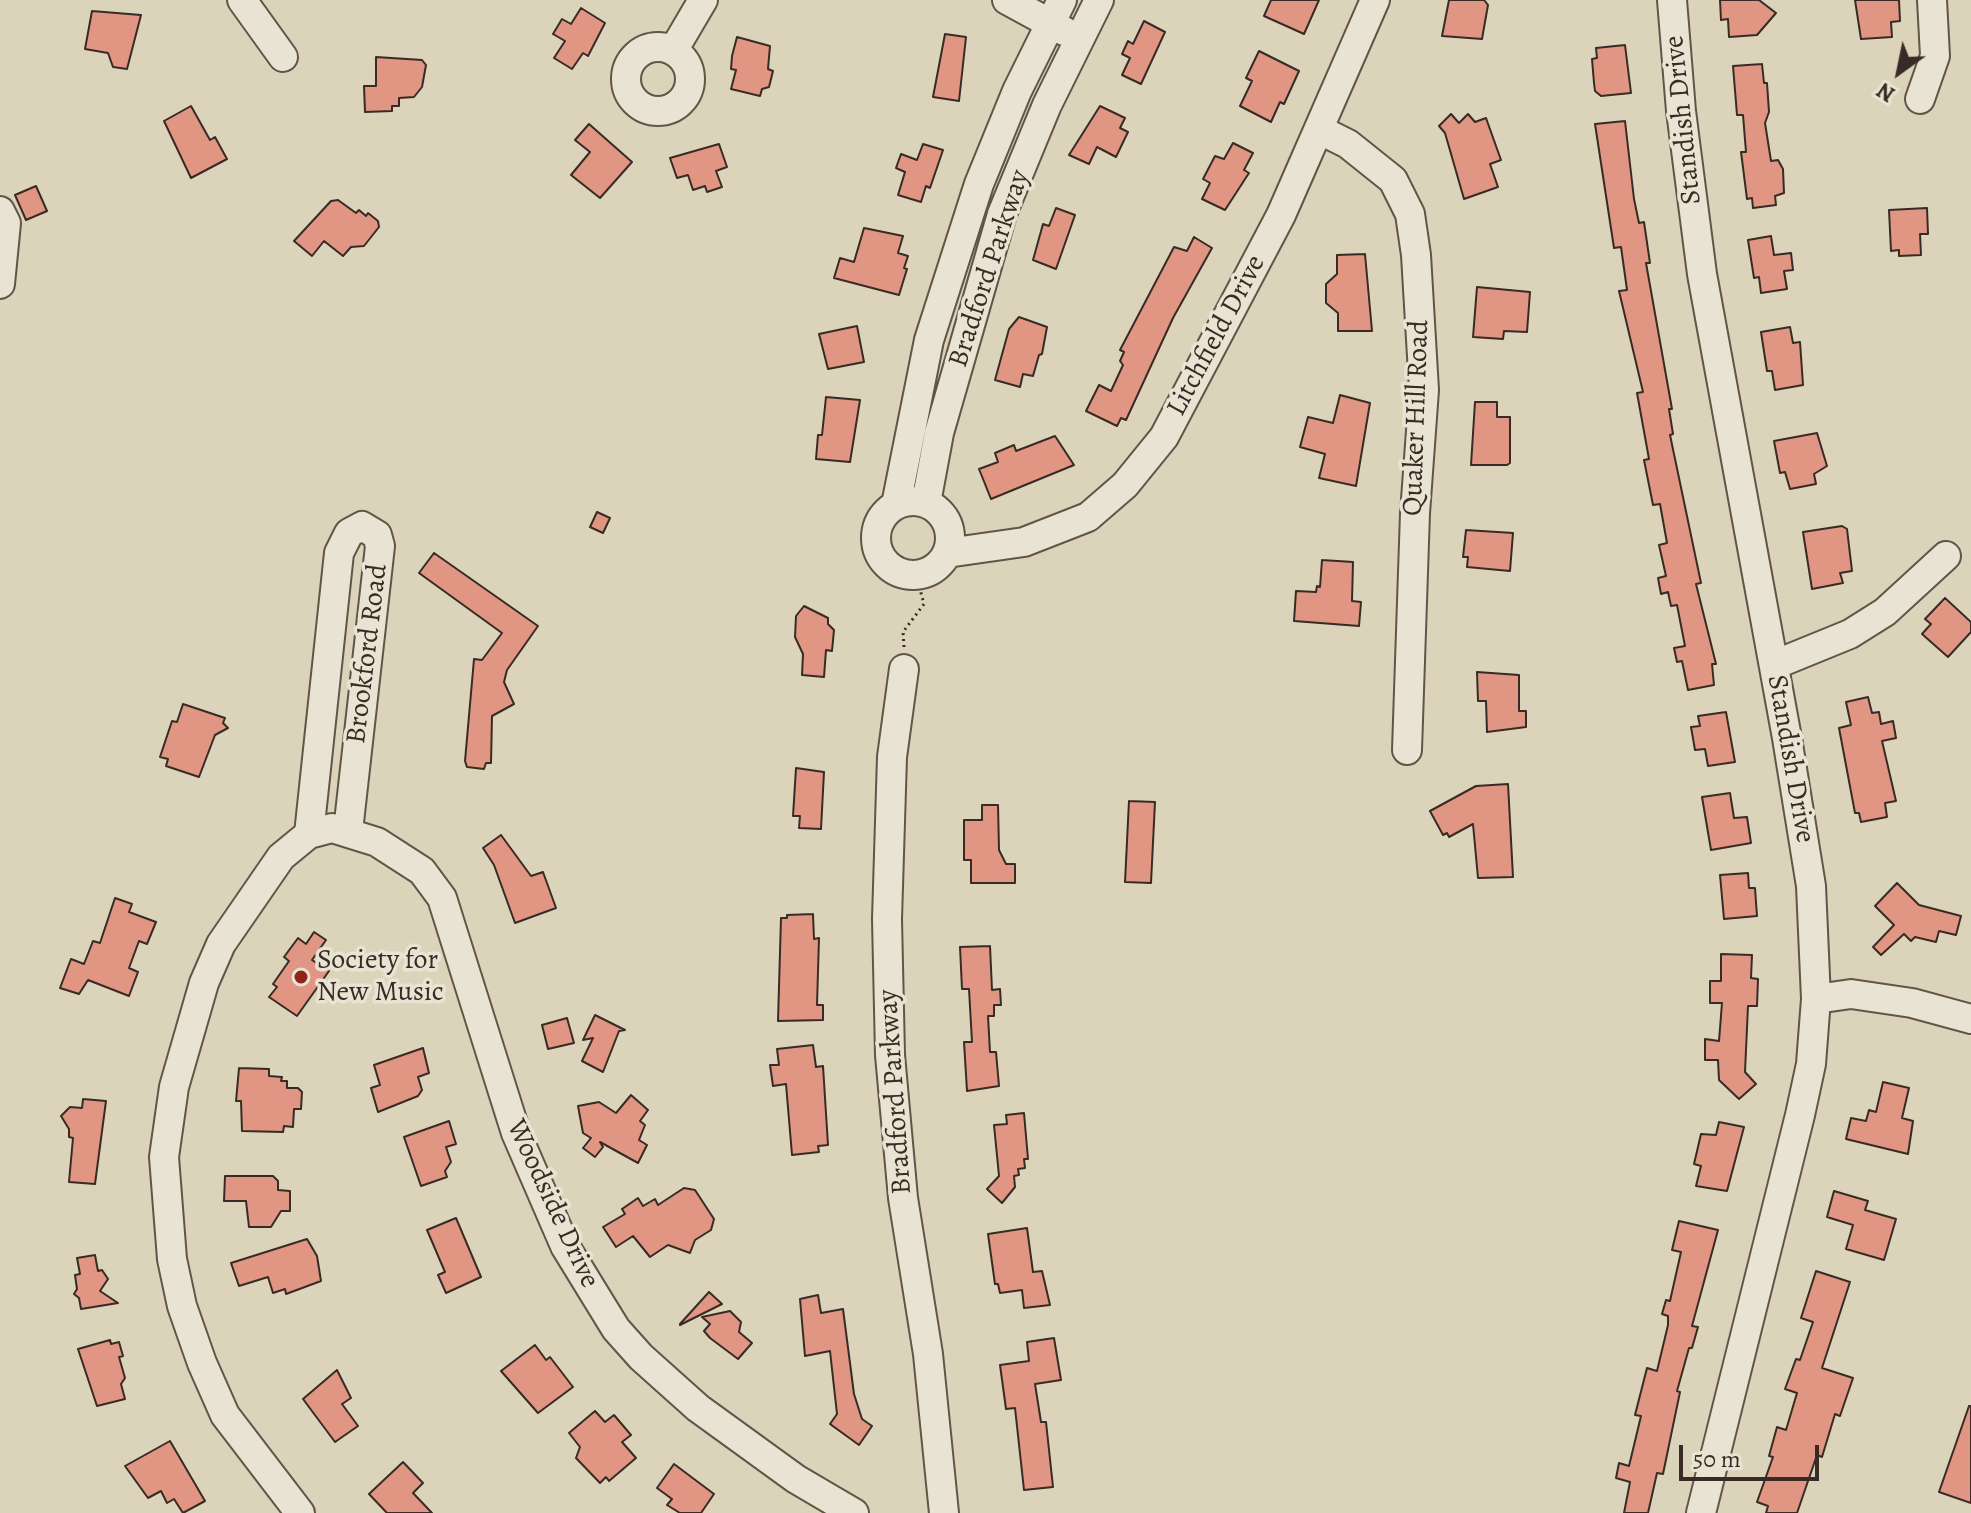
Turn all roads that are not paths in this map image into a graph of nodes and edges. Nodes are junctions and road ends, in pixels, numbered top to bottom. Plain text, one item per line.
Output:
1 (242, 0) edge
2 (703, 0) edge
3 (1007, 0) edge
4 (1099, 0) edge
5 (1375, 0) edge
6 (1672, 0) edge
7 (1932, 0) edge
8 (1056, 12) edge
9 (1079, 38) junction
10 (673, 51) dead end
11 (283, 57) dead end
12 (1920, 99) dead end
13 (1320, 130) junction
14 (0, 211) edge
15 (0, 284) edge
16 (926, 503) junction
17 (896, 505) junction
18 (947, 553) junction
19 (1946, 556) dead end
20 (1774, 665) junction
21 (904, 669) road end
22 (1407, 750) dead end
23 (348, 831) junction
24 (309, 834) junction
25 (1816, 999) junction
26 (1971, 1019) edge
27 (300, 1513) edge
28 (854, 1513) edge
29 (944, 1513) edge
30 (1701, 1513) edge

1 - 11 street
2 - 10 street
3 - 8 street
4 - 9 street, Bradford Parkway
5 - 13 street, Litchfield Drive
6 - 20 street, Standish Drive
7 - 12 street
8 - 9 street
8 - 17 street, Bradford Parkway
9 - 16 street, Bradford Parkway
13 - 18 street, Litchfield Drive
13 - 22 street, Quaker Hill Road
14 - 15 street
16 - 17 street
16 - 18 street
17 - 18 street, Bradford Parkway
19 - 20 street
20 - 25 street, Standish Drive
21 - 29 street, Bradford Parkway
23 - 24 street
23 - 24 street, Brookford Road
23 - 28 street, Woodside Drive
24 - 27 street
25 - 26 street
25 - 30 street, Standish Drive

